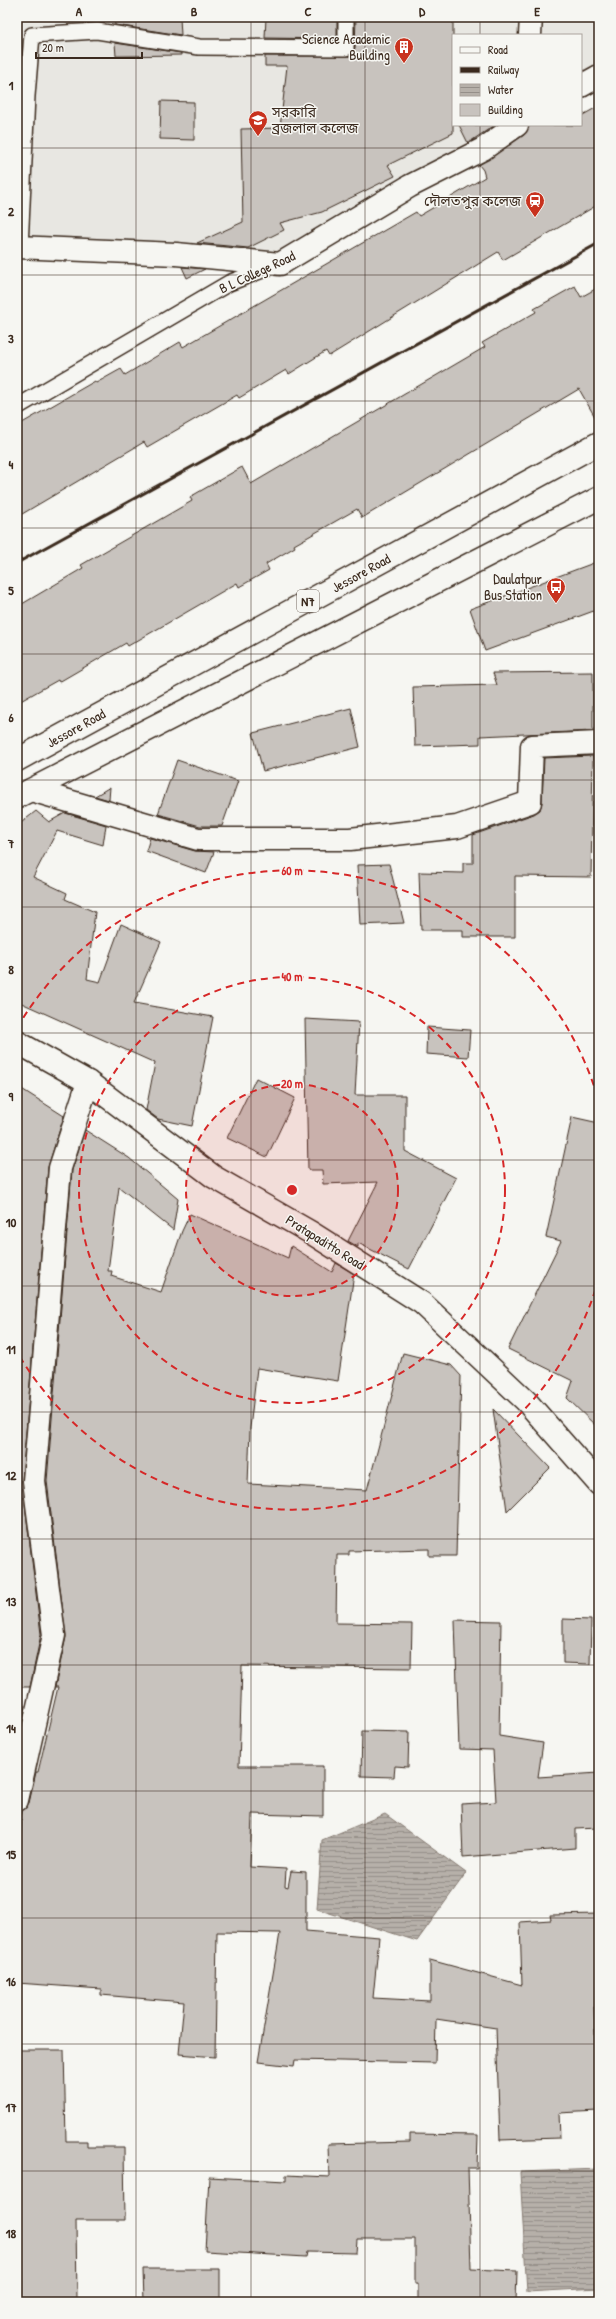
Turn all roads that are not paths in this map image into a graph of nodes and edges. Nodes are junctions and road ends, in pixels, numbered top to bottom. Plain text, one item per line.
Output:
1 (346, 17) edge
2 (531, 17) edge
3 (530, 34) edge
4 (599, 76) edge
5 (582, 85) edge
6 (515, 126) edge
7 (18, 247) edge
8 (280, 264) junction
9 (17, 407) edge
10 (599, 443) edge
11 (599, 498) edge
12 (599, 743) edge
13 (17, 760) edge
14 (24, 793) edge
15 (17, 1042) edge
16 (88, 1082) junction
17 (599, 1484) edge
18 (17, 1800) edge

1 - 7 lane
2 - 3 main road
4 - 5 main road
6 - 8 main road, B L College Road
7 - 8 main road
8 - 9 lane, B L College Road
10 - 13 main road, Jessore Road / N7
11 - 14 main road
12 - 14 main road
15 - 16 main road, Pratapaditto Road
16 - 17 main road, Pratapaditto Road
16 - 18 main road

